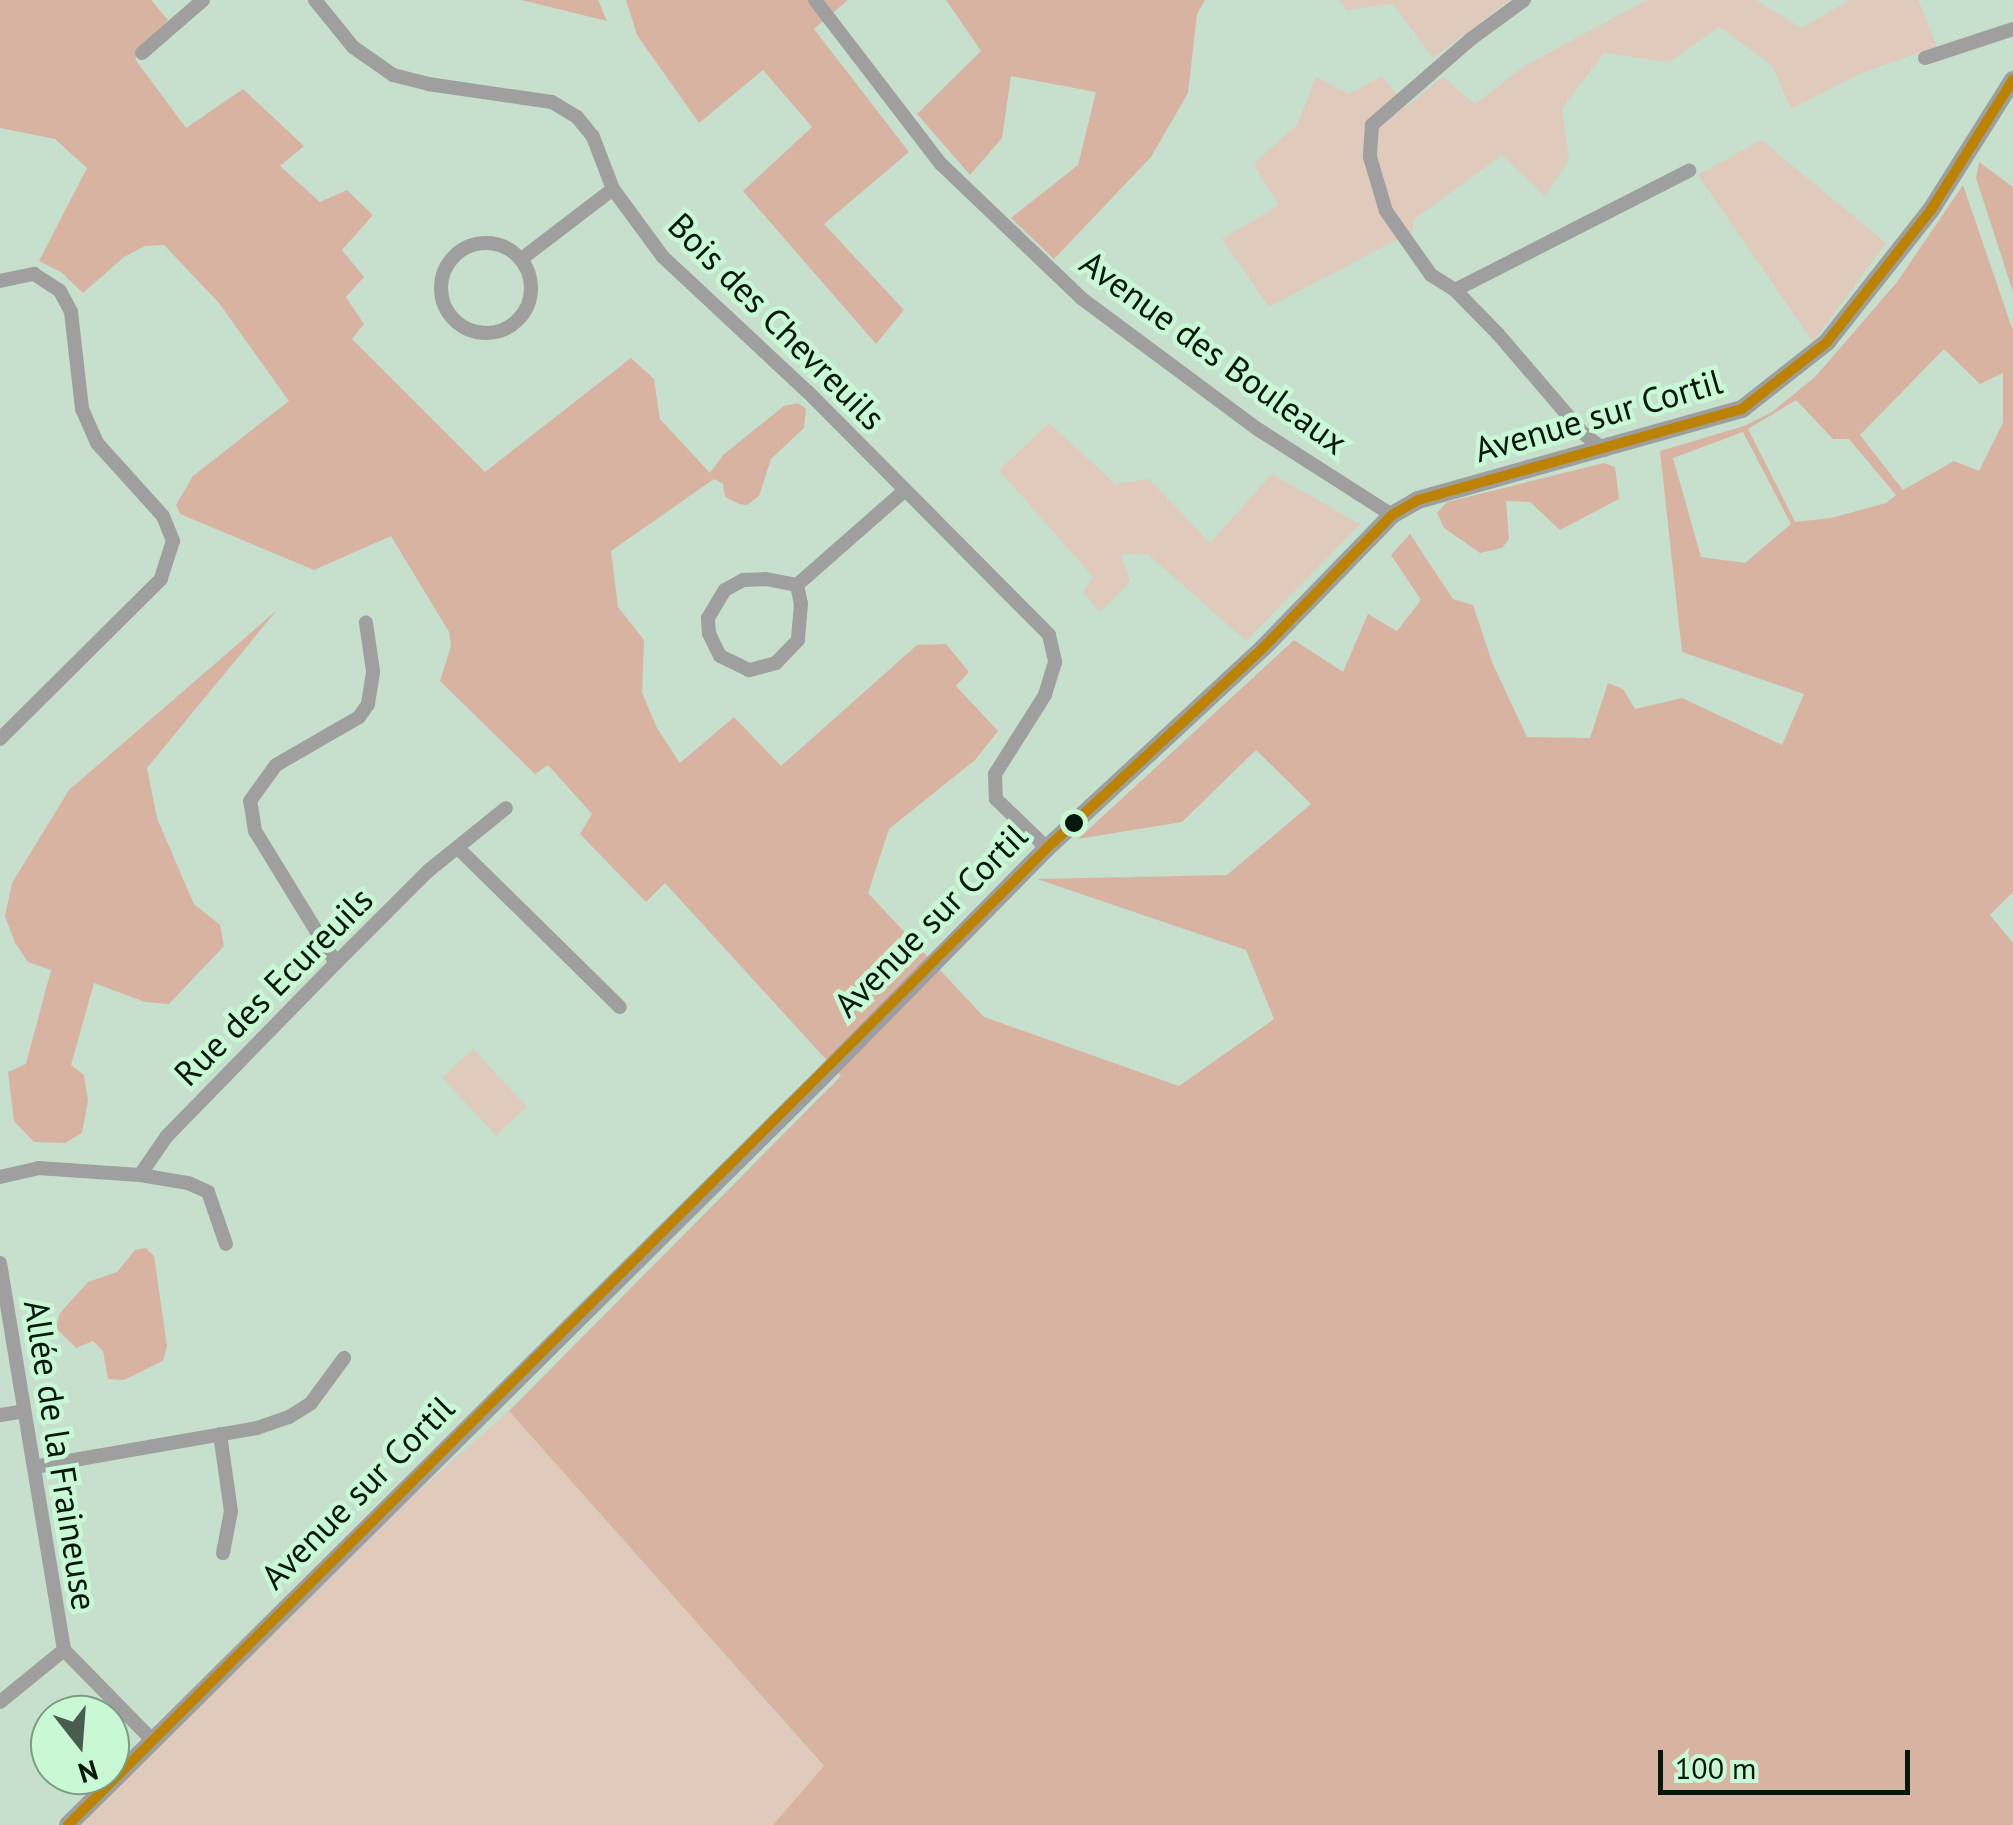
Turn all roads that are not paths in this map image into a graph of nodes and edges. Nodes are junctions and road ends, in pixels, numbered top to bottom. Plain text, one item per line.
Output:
1 (203, 0) edge
2 (314, 0) edge
3 (816, 0) edge
4 (1522, 1) edge
5 (2013, 29) edge
6 (142, 53) dead end
7 (1925, 58) dead end
8 (2012, 82) edge
9 (1689, 171) dead end
10 (613, 189) junction
11 (524, 257) junction
12 (0, 281) edge
13 (1454, 290) junction
14 (1604, 450) junction
15 (904, 490) junction
16 (1392, 515) junction
17 (796, 585) junction
18 (366, 623) dead end
19 (0, 739) edge
20 (506, 808) dead end
21 (1047, 848) junction
22 (460, 850) junction
23 (336, 963) junction
24 (620, 1007) dead end
25 (140, 1175) junction
26 (0, 1178) edge
27 (226, 1244) dead end
28 (0, 1262) edge
29 (344, 1358) dead end
30 (24, 1411) junction
31 (0, 1415) edge
32 (220, 1434) junction
33 (34, 1467) junction
34 (224, 1553) dead end
35 (64, 1650) junction
36 (0, 1702) edge
37 (152, 1742) junction
38 (68, 1825) edge

1 - 6 street
2 - 10 street, Bois des Chevreuils
3 - 16 street, Avenue des Bouleaux
4 - 13 street
5 - 7 street
8 - 14 main road, Avenue sur Cortil
9 - 13 street
10 - 11 street
10 - 15 street, Bois des Chevreuils
11 - 11 street
12 - 19 street
13 - 14 street
14 - 16 main road, Avenue sur Cortil
15 - 17 street
15 - 21 street, Bois des Chevreuils
16 - 21 main road, Avenue sur Cortil
17 - 17 street
18 - 23 street
20 - 22 street, Rue des Ecureuils
21 - 37 main road, Avenue sur Cortil
22 - 23 street, Rue des Ecureuils
22 - 24 street
23 - 25 street, Rue des Ecureuils
25 - 26 street
25 - 27 street
28 - 30 street, Allée de la Fraineuse
29 - 32 street
30 - 31 street
30 - 33 street, Allée de la Fraineuse
32 - 33 street
32 - 34 street
33 - 35 street, Allée de la Fraineuse
35 - 36 street
35 - 37 street, Allée de la Fraineuse
37 - 38 main road, Avenue sur Cortil

